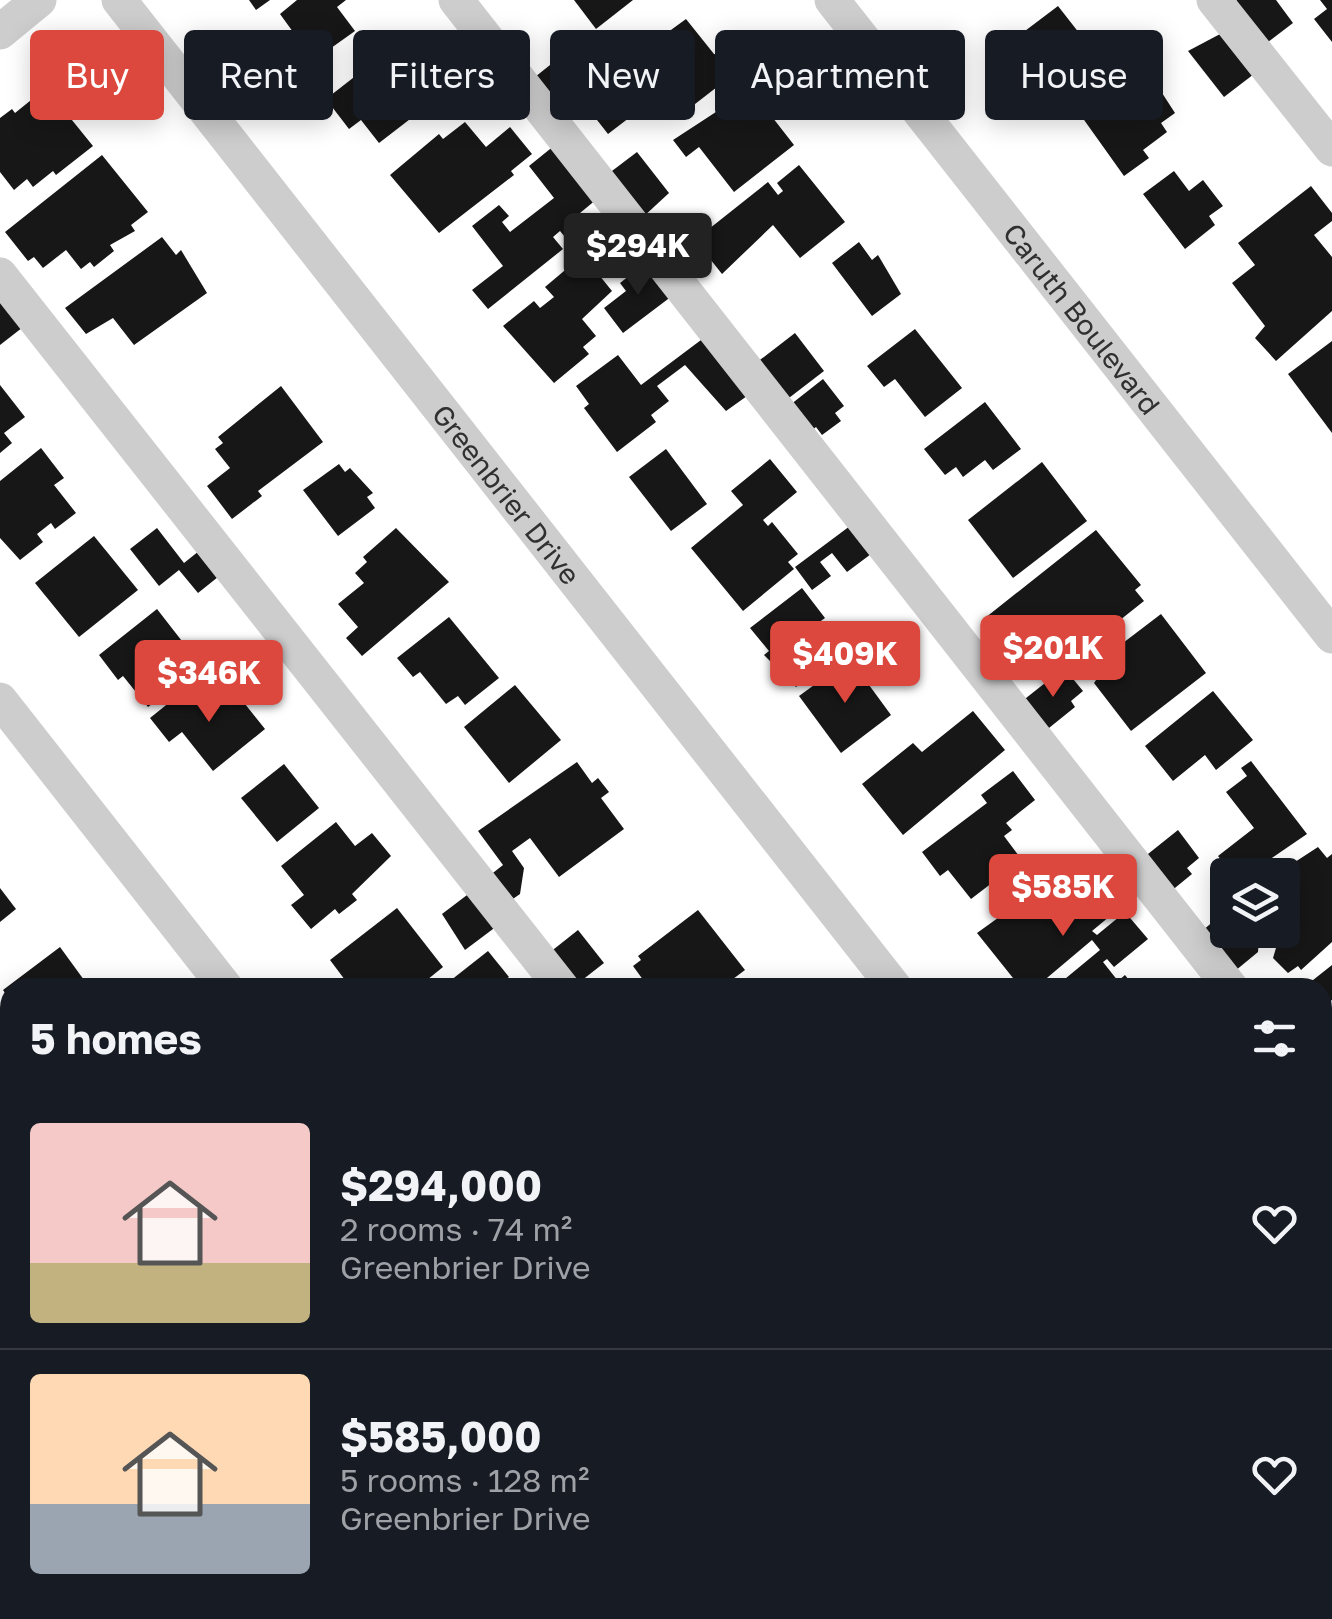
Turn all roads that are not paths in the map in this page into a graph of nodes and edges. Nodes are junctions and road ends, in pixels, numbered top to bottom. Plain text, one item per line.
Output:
1 (39, 0) edge
2 (120, 0) edge
3 (456, 0) edge
4 (832, 0) edge
5 (1214, 0) edge
6 (0, 32) edge
7 (1332, 149) edge
8 (0, 274) edge
9 (1332, 636) edge
10 (0, 700) edge
11 (218, 978) edge
12 (554, 978) edge
13 (887, 978) edge
14 (1223, 978) edge

1 - 6 street
2 - 13 street, Greenbrier Drive
3 - 14 street
4 - 9 street, Caruth Boulevard
5 - 7 street
8 - 12 street
10 - 11 street

